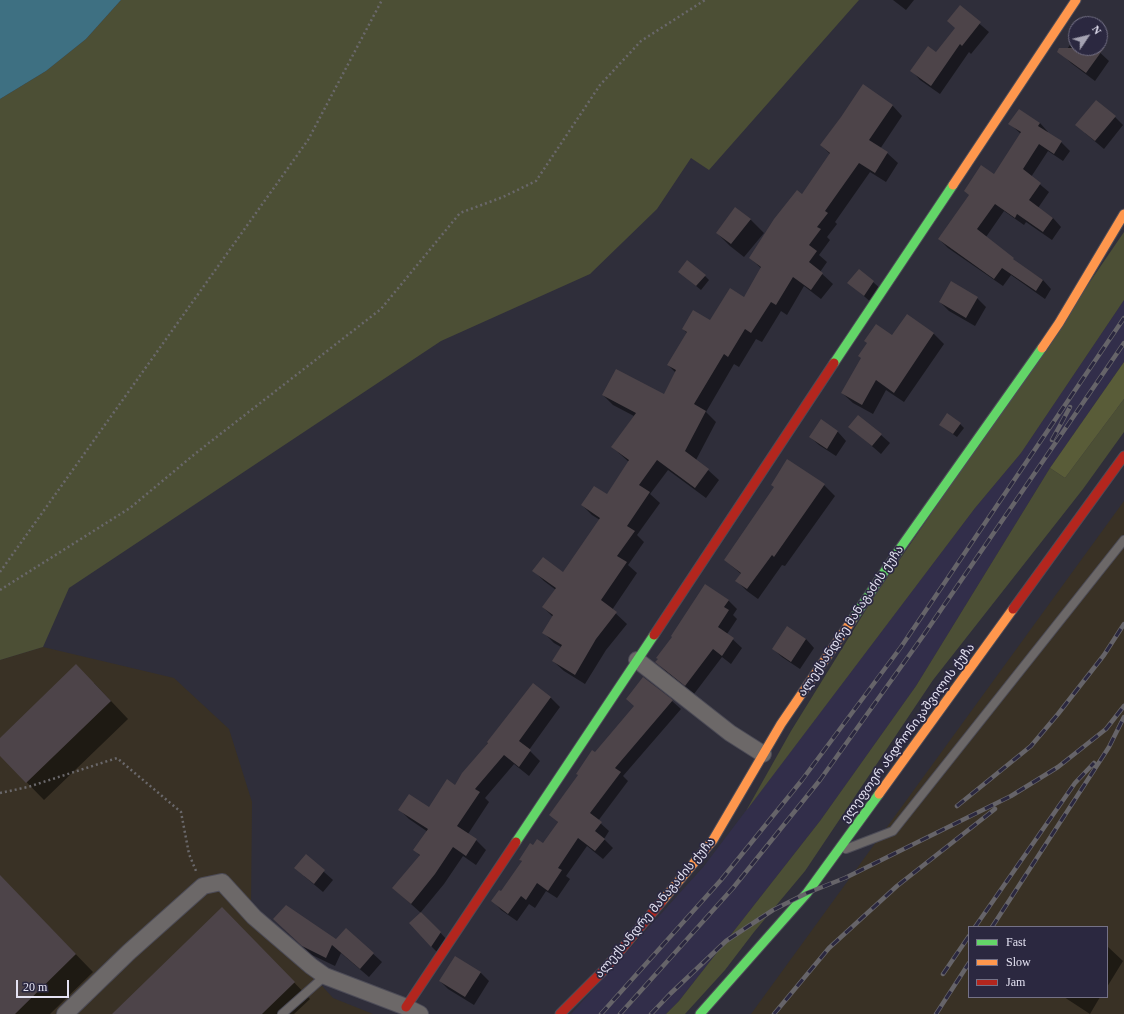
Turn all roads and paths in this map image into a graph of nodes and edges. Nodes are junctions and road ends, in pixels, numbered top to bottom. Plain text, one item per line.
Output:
1 (382, 0) edge
2 (705, 0) edge
3 (1076, 0) edge
4 (1124, 214) edge
5 (1124, 456) edge
6 (1124, 540) edge
7 (0, 572) edge
8 (0, 590) edge
9 (637, 660) junction
10 (763, 754) junction
11 (0, 793) edge
12 (836, 853) junction
13 (203, 886) junction
14 (325, 976) junction
15 (413, 1010) edge
16 (65, 1014) edge
17 (282, 1014) edge
18 (560, 1014) edge
19 (700, 1014) edge

1 - 7 path
2 - 8 path
3 - 9 street
4 - 10 street, ალექსანდრე მანაგაძის ქუჩა
5 - 12 street, ელეფთერ ანდრონიკაშვილის ქუჩა
6 - 12 lane
9 - 10 street
9 - 15 street
10 - 18 street, ალექსანდრე მანაგაძის ქუჩა
11 - 13 path
12 - 19 street, ელეფთერ ანდრონიკაშვილის ქუჩა
13 - 14 street
13 - 16 street
14 - 15 street
14 - 17 lane

